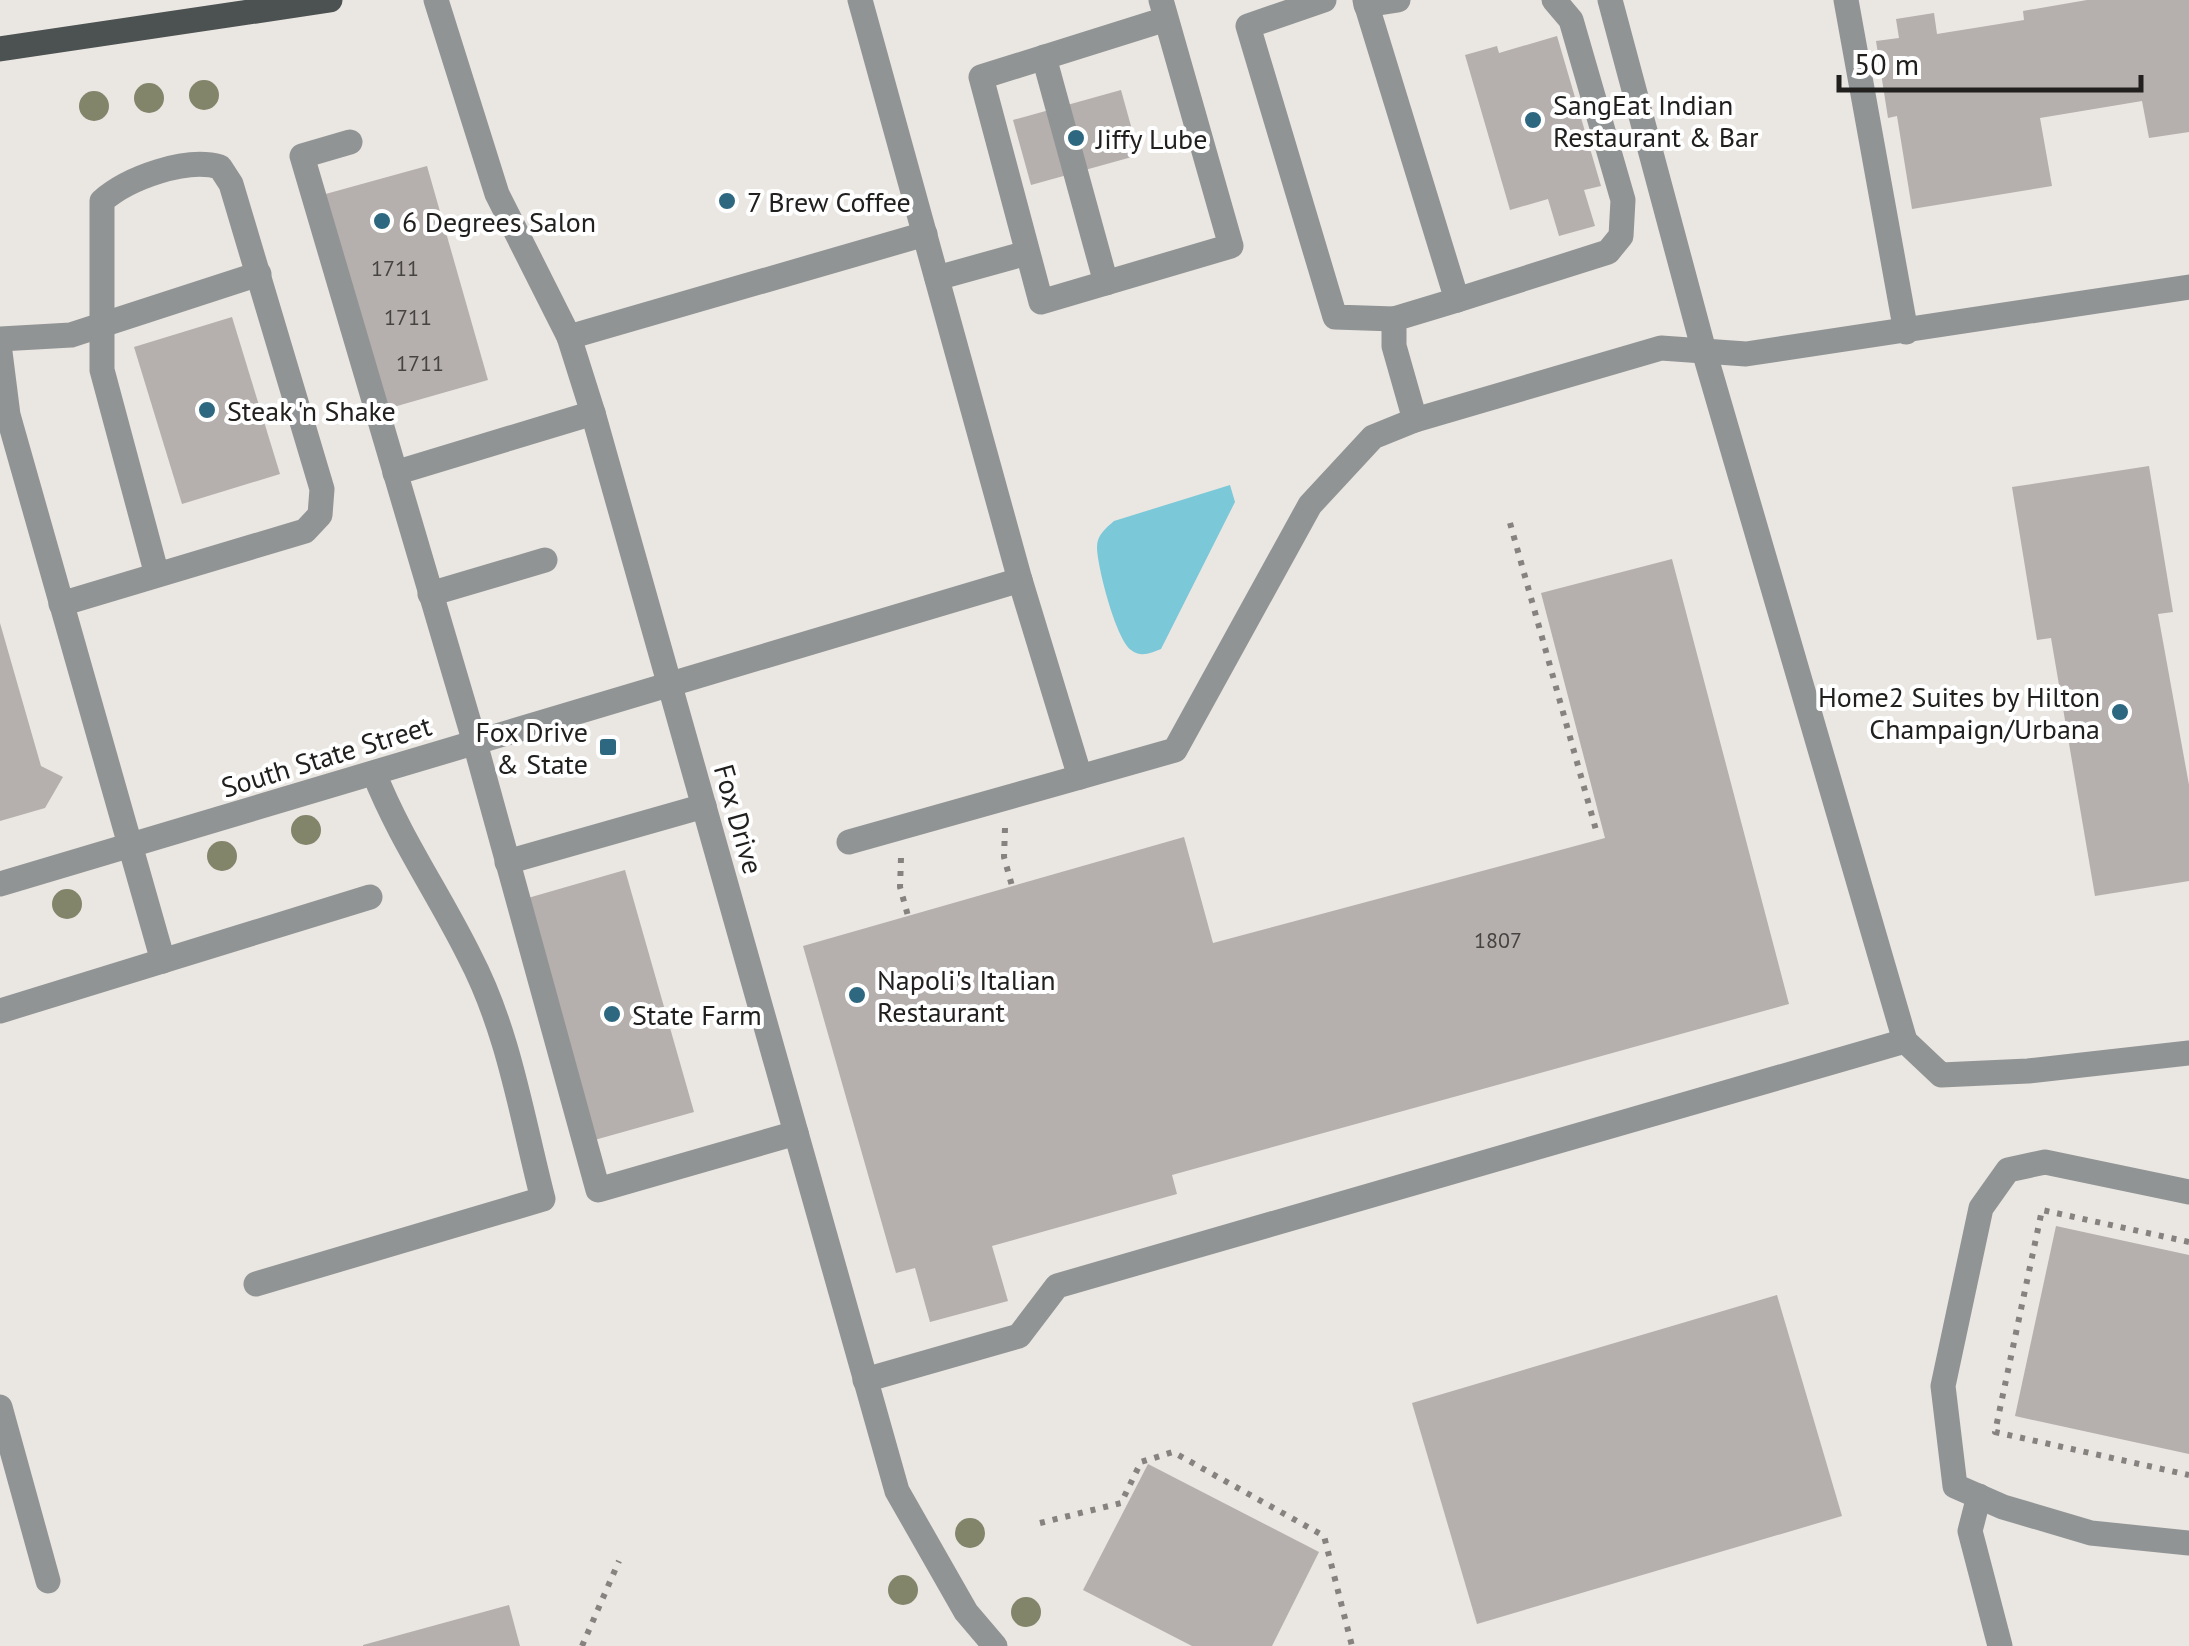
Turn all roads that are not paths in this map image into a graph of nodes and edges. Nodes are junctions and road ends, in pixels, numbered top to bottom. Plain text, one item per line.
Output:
1 (330, 0) edge
2 (436, 0) edge
3 (860, 0) edge
4 (1324, 0) edge
5 (1398, 0) edge
6 (1554, 0) edge
7 (1610, 0) edge
8 (1846, 0) edge
9 (1366, 2) edge
10 (1164, 10) edge
11 (0, 49) edge
12 (1044, 57) junction
13 (350, 142) dead end
14 (924, 234) junction
15 (1028, 253) junction
16 (260, 274) junction
17 (936, 278) junction
18 (1106, 284) junction
19 (2189, 287) edge
20 (1457, 300) junction
21 (1394, 319) junction
22 (101, 324) junction
23 (1906, 332) junction
24 (568, 337) junction
25 (0, 338) edge
26 (0, 352) edge
27 (1704, 352) junction
28 (593, 413) junction
29 (1415, 420) junction
30 (6, 430) edge
31 (395, 473) junction
32 (546, 560) dead end
33 (157, 575) junction
34 (1020, 580) junction
35 (430, 594) junction
36 (61, 604) junction
37 (670, 685) junction
38 (475, 743) junction
39 (374, 773) junction
40 (1080, 777) junction
41 (704, 806) junction
42 (849, 842) dead end
43 (128, 846) junction
44 (507, 862) junction
45 (0, 884) edge
46 (370, 897) dead end
47 (163, 961) junction
48 (0, 1011) edge
49 (1905, 1041) junction
50 (2189, 1053) edge
51 (796, 1132) junction
52 (2189, 1192) edge
53 (256, 1284) dead end
54 (866, 1380) junction
55 (0, 1407) edge
56 (1979, 1496) junction
57 (2189, 1543) edge
58 (48, 1581) dead end
59 (995, 1646) edge
60 (2000, 1646) edge

1 - 11 main road
2 - 24 street, Fox Drive
3 - 14 street
4 - 21 street
5 - 9 street
6 - 20 street
7 - 27 street
8 - 23 street
9 - 20 street
10 - 12 street
10 - 18 street
12 - 15 street
12 - 18 street
13 - 31 street
14 - 17 street
14 - 24 street
15 - 17 street
15 - 18 street
16 - 22 street
16 - 22 street
16 - 33 street
17 - 34 street
19 - 23 street
20 - 21 street
21 - 29 street
22 - 25 street
22 - 33 street
23 - 27 street
24 - 28 street, Fox Drive
26 - 30 street
27 - 29 street
27 - 49 street
28 - 31 street
28 - 37 street, Fox Drive
29 - 40 street
30 - 36 street
31 - 35 street
32 - 35 street
33 - 36 street
34 - 37 street, South State Street
34 - 40 street
35 - 38 street
36 - 43 street
37 - 38 street, South State Street
37 - 41 street, Fox Drive
38 - 39 street, South State Street
38 - 44 street
39 - 43 street, South State Street
39 - 53 street
40 - 42 street
41 - 44 street
41 - 51 street, Fox Drive
43 - 45 street, South State Street
43 - 47 street
44 - 51 street
46 - 47 street
47 - 48 street
49 - 50 street
49 - 54 street
51 - 54 street, Fox Drive
52 - 56 street
54 - 59 street, Fox Drive
55 - 58 street
56 - 57 street
56 - 60 street

